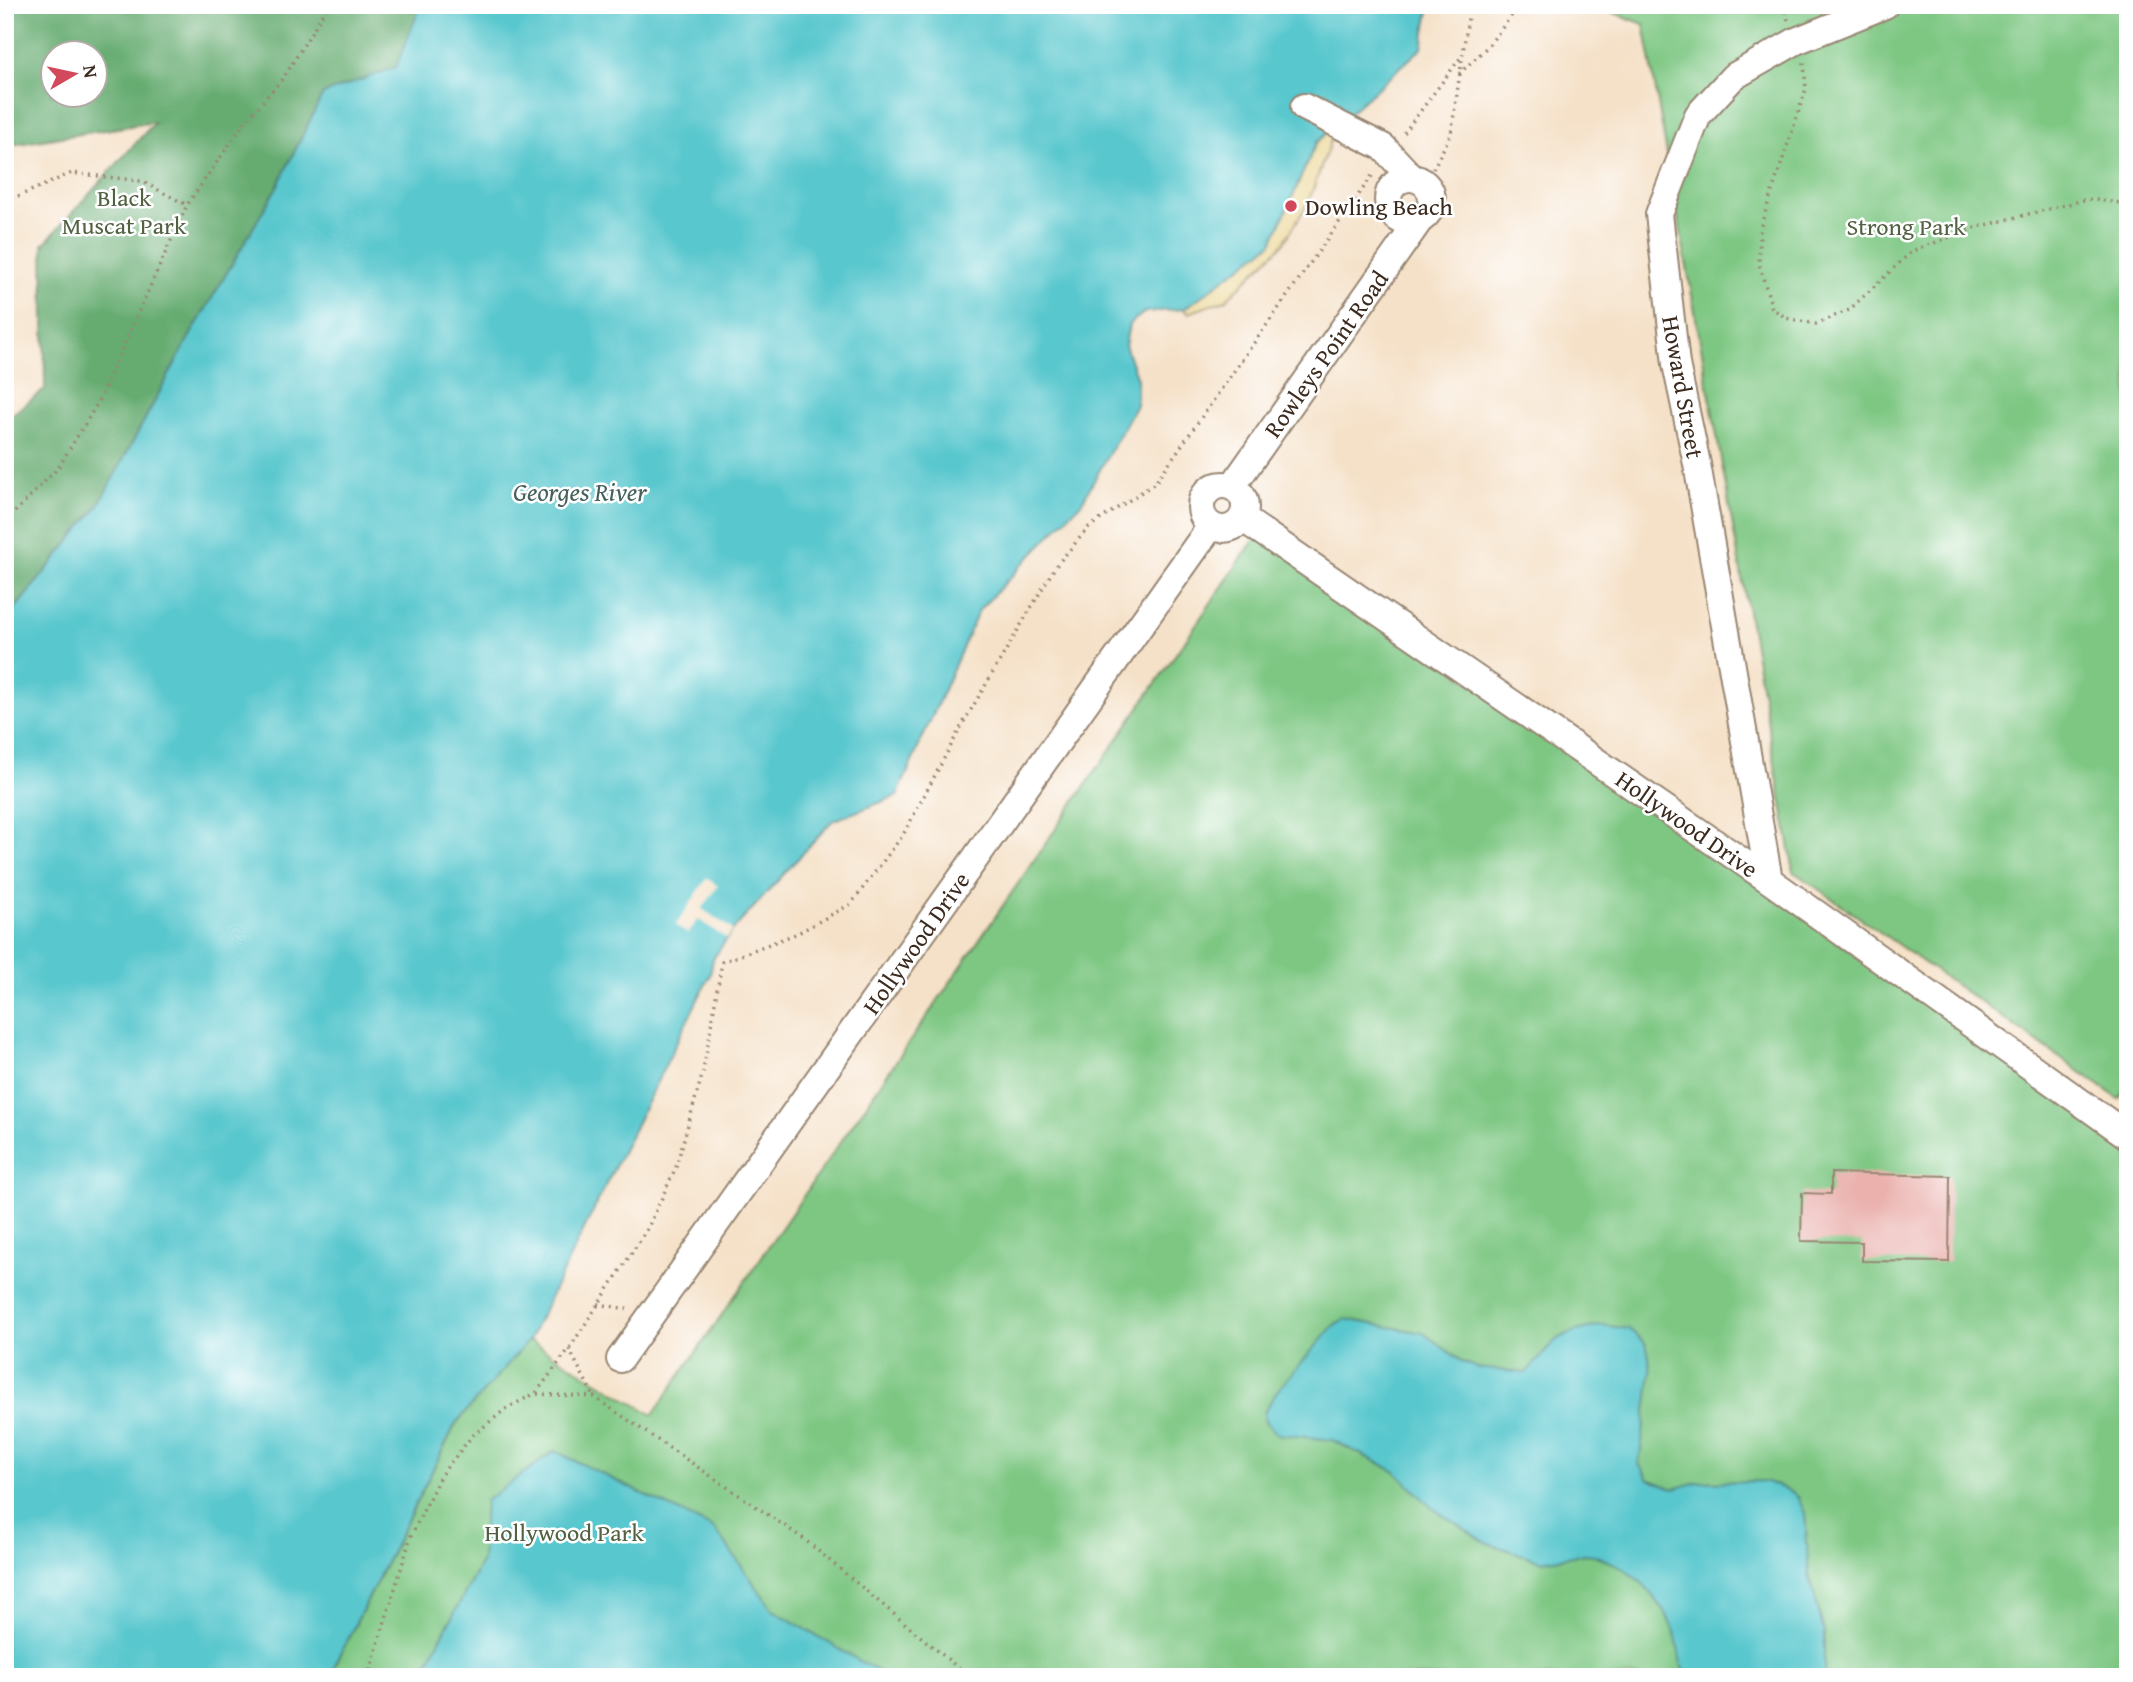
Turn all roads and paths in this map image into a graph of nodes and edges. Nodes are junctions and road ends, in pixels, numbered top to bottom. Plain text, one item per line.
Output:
1 (328, 5) edge
2 (1469, 5) edge
3 (1520, 5) edge
4 (1783, 5) edge
5 (1885, 5) edge
6 (1796, 41) junction
7 (1461, 57) junction
8 (1457, 75) junction
9 (1304, 107) dead end
10 (1389, 152) junction
11 (1419, 181) junction
12 (5, 202) edge
13 (2128, 204) edge
14 (187, 205) junction
15 (1419, 221) junction
16 (1232, 487) junction
17 (1242, 518) junction
18 (5, 522) edge
19 (1211, 526) junction
20 (1769, 880) junction
21 (2124, 1126) edge
22 (569, 1349) junction
23 (620, 1359) dead end
24 (535, 1394) junction
25 (594, 1397) junction
26 (368, 1677) edge
27 (969, 1677) edge

1 - 14 path
2 - 7 path
3 - 8 path
4 - 6 path
5 - 6 street, Howard Street
6 - 13 path
6 - 20 street, Howard Street
7 - 8 path
7 - 10 path
8 - 11 path
9 - 10 street
10 - 11 street
10 - 22 path
11 - 15 street, Rowleys Point Road
11 - 15 street
12 - 14 path
14 - 18 path
15 - 16 street, Rowleys Point Road
16 - 17 street
16 - 19 street
17 - 19 street
17 - 20 street, Hollywood Drive
19 - 23 street, Hollywood Drive
20 - 21 street, Hollywood Drive
22 - 24 path
22 - 25 path
24 - 25 path
24 - 26 path
25 - 27 path

